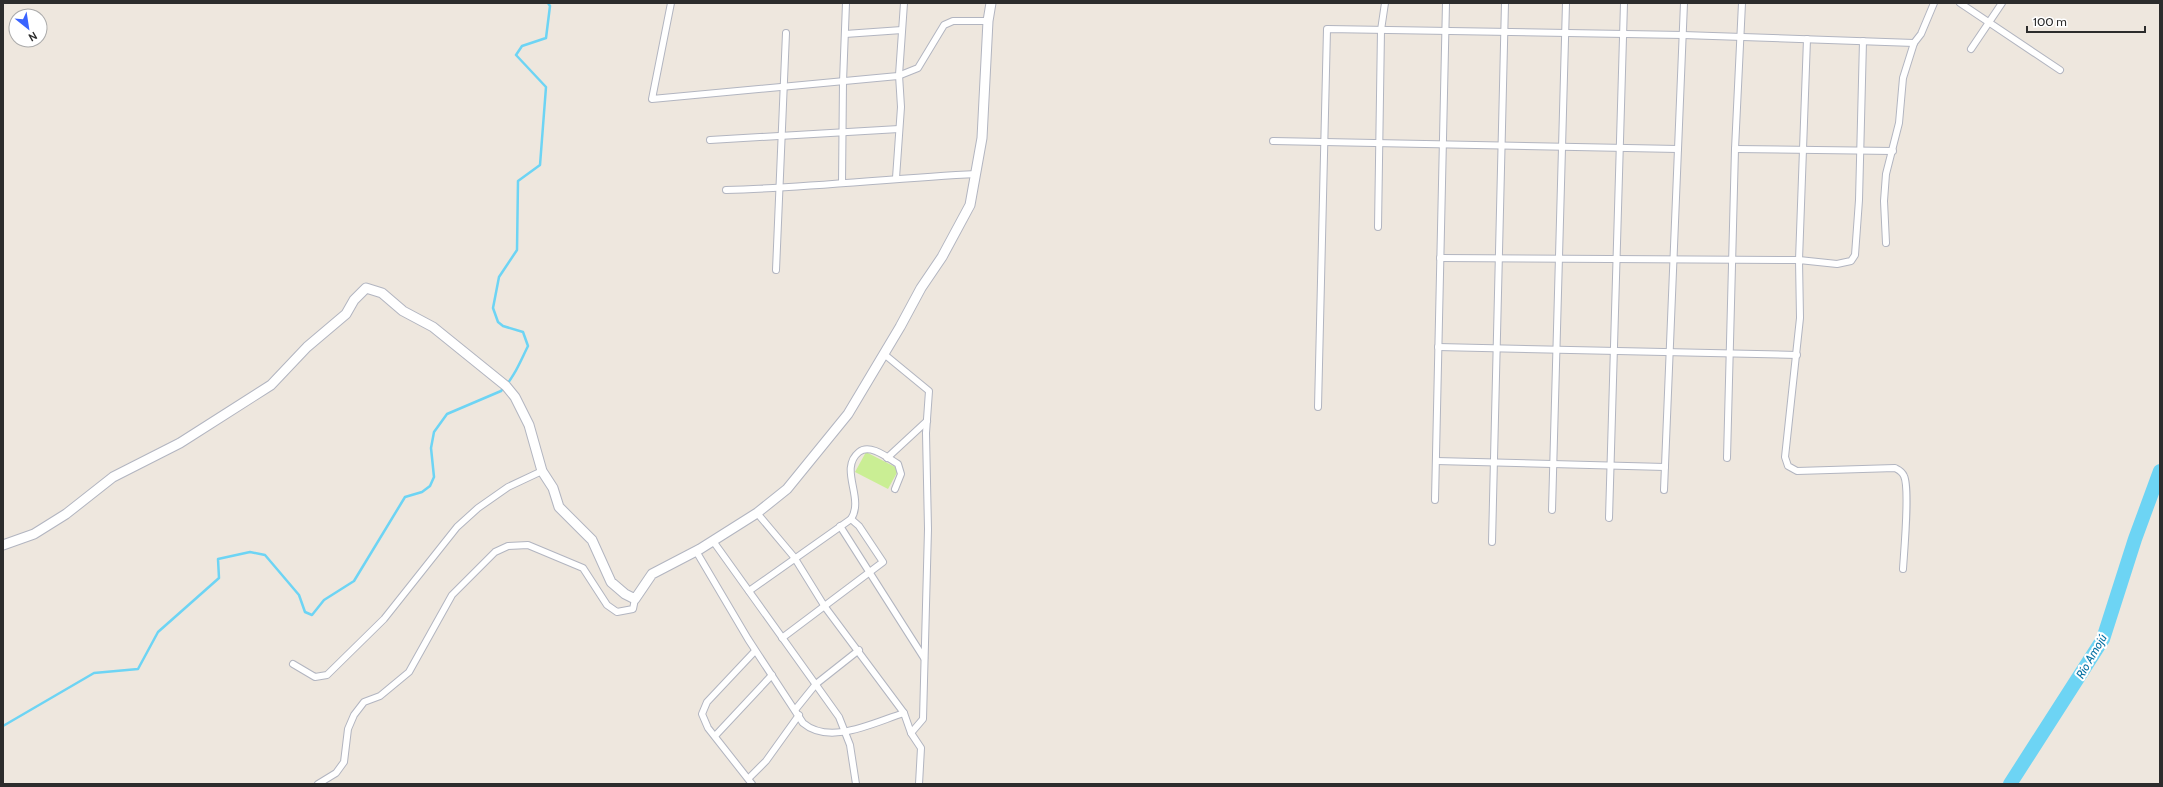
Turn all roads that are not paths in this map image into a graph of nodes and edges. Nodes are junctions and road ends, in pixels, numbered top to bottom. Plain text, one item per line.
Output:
1 (671, 3) edge
2 (846, 3) edge
3 (904, 3) edge
4 (991, 3) edge
5 (1385, 3) edge
6 (1446, 3) edge
7 (1505, 3) edge
8 (1566, 3) edge
9 (1624, 3) edge
10 (1684, 3) edge
11 (1742, 3) edge
12 (1934, 3) edge
13 (1960, 3) edge
14 (2002, 3) edge
15 (988, 21) junction
16 (1989, 22) junction
17 (902, 30) junction
18 (1381, 30) junction
19 (1445, 31) junction
20 (1504, 32) junction
21 (786, 33) dead end
22 (845, 34) junction
23 (1565, 34) junction
24 (1623, 34) junction
25 (1683, 35) junction
26 (1742, 37) junction
27 (1807, 39) junction
28 (1863, 42) junction
29 (1914, 43) junction
30 (1971, 49) dead end
31 (2060, 70) dead end
32 (898, 75) junction
33 (843, 82) junction
34 (783, 86) junction
35 (899, 129) junction
36 (842, 131) junction
37 (781, 136) junction
38 (710, 140) dead end
39 (1273, 141) dead end
40 (1324, 142) junction
41 (1379, 143) junction
42 (1443, 144) junction
43 (1501, 145) junction
44 (1562, 146) junction
45 (1620, 147) junction
46 (1678, 149) junction
47 (1735, 149) junction
48 (1860, 150) junction
49 (1804, 151) junction
50 (1894, 151) junction
51 (976, 174) junction
52 (896, 178) junction
53 (842, 183) junction
54 (779, 189) junction
55 (726, 190) dead end
56 (1378, 227) dead end
57 (1886, 243) dead end
58 (1440, 258) junction
59 (1499, 259) junction
60 (1559, 260) junction
61 (1616, 260) junction
62 (1732, 260) junction
63 (1799, 260) junction
64 (1674, 261) junction
65 (776, 270) dead end
66 (1438, 347) junction
67 (1496, 349) junction
68 (1557, 351) junction
69 (1614, 352) junction
70 (1670, 353) junction
71 (884, 354) junction
72 (1730, 355) junction
73 (1797, 355) junction
74 (1318, 407) dead end
75 (927, 421) junction
76 (888, 458) junction
77 (1727, 458) dead end
78 (1436, 461) junction
79 (1494, 463) junction
80 (1554, 465) junction
81 (1610, 466) junction
82 (1665, 467) junction
83 (542, 471) junction
84 (895, 489) dead end
85 (1664, 490) dead end
86 (1435, 500) dead end
87 (1552, 510) dead end
88 (757, 513) junction
89 (1609, 518) dead end
90 (851, 519) junction
91 (840, 526) junction
92 (713, 540) junction
93 (1492, 542) dead end
94 (3, 545) edge
95 (696, 551) junction
96 (794, 557) junction
97 (1903, 570) dead end
98 (869, 573) junction
99 (749, 591) junction
100 (635, 599) junction
101 (825, 606) junction
102 (782, 638) junction
103 (755, 650) junction
104 (859, 650) junction
105 (924, 658) junction
106 (293, 664) dead end
107 (772, 675) junction
108 (816, 684) junction
109 (797, 712) junction
110 (904, 713) junction
111 (846, 731) junction
112 (911, 733) junction
113 (715, 736) junction
114 (751, 781) edge
115 (318, 784) edge
116 (856, 784) edge
117 (919, 784) edge

1 - 34 street
2 - 22 street
3 - 17 street
4 - 15 street
5 - 18 street
6 - 19 street
7 - 20 street
8 - 23 street
9 - 24 street
10 - 25 street
11 - 26 street
12 - 29 street
13 - 16 street
14 - 16 street
15 - 32 street
15 - 51 street
16 - 30 street
16 - 31 street
17 - 22 street
17 - 32 street
18 - 19 street
18 - 40 street
18 - 41 street
19 - 20 street
19 - 42 street
20 - 23 street
20 - 43 street
21 - 34 street
22 - 33 street
23 - 24 street
23 - 44 street
24 - 25 street
24 - 45 street
25 - 26 street
25 - 46 street
26 - 27 street
26 - 47 street
27 - 28 street
27 - 49 street
28 - 29 street
28 - 48 street
29 - 50 street
32 - 33 street
32 - 35 street
33 - 34 street
33 - 36 street
34 - 37 street
35 - 36 street
35 - 52 street
36 - 37 street
36 - 53 street
37 - 38 street
37 - 54 street
39 - 40 street
40 - 41 street
40 - 74 street
41 - 42 street
41 - 56 street
42 - 43 street
42 - 58 street
43 - 44 street
43 - 59 street
44 - 45 street
44 - 60 street
45 - 46 street
45 - 61 street
46 - 64 street
47 - 49 street
47 - 62 street
48 - 49 street
48 - 50 street
48 - 63 street
49 - 63 street
50 - 57 street
51 - 52 street
51 - 71 street
52 - 53 street
53 - 54 street
54 - 55 street
54 - 65 street
58 - 59 street
58 - 66 street
59 - 60 street
59 - 67 street
60 - 61 street
60 - 68 street
61 - 64 street
61 - 69 street
62 - 63 street
62 - 64 street
62 - 72 street
63 - 73 street
64 - 70 street
66 - 67 street
66 - 78 street
67 - 68 street
67 - 79 street
68 - 69 street
68 - 80 street
69 - 70 street
69 - 81 street
70 - 72 street
70 - 82 street
71 - 75 street
71 - 88 street
72 - 73 street
72 - 77 street
73 - 97 street
75 - 76 street
75 - 105 street
76 - 84 street
76 - 90 street
78 - 79 street
78 - 86 street
79 - 80 street
79 - 93 street
80 - 81 street
80 - 87 street
81 - 82 street
81 - 89 street
82 - 85 street
83 - 94 street
83 - 100 street
83 - 106 street
88 - 92 street
88 - 96 street
90 - 91 street
90 - 98 street
91 - 96 street
91 - 98 street
92 - 95 street
92 - 99 street
95 - 100 street
95 - 103 street
96 - 99 street
96 - 101 street
98 - 101 street
98 - 105 street
99 - 102 street
100 - 115 street
101 - 102 street
101 - 104 street
102 - 108 street
103 - 107 street
103 - 113 street
104 - 108 street
104 - 110 street
105 - 112 street
107 - 109 street
107 - 113 street
108 - 109 street
108 - 111 street
109 - 111 street
109 - 114 street
110 - 111 street
110 - 112 street
111 - 116 street
112 - 117 street
113 - 114 street

